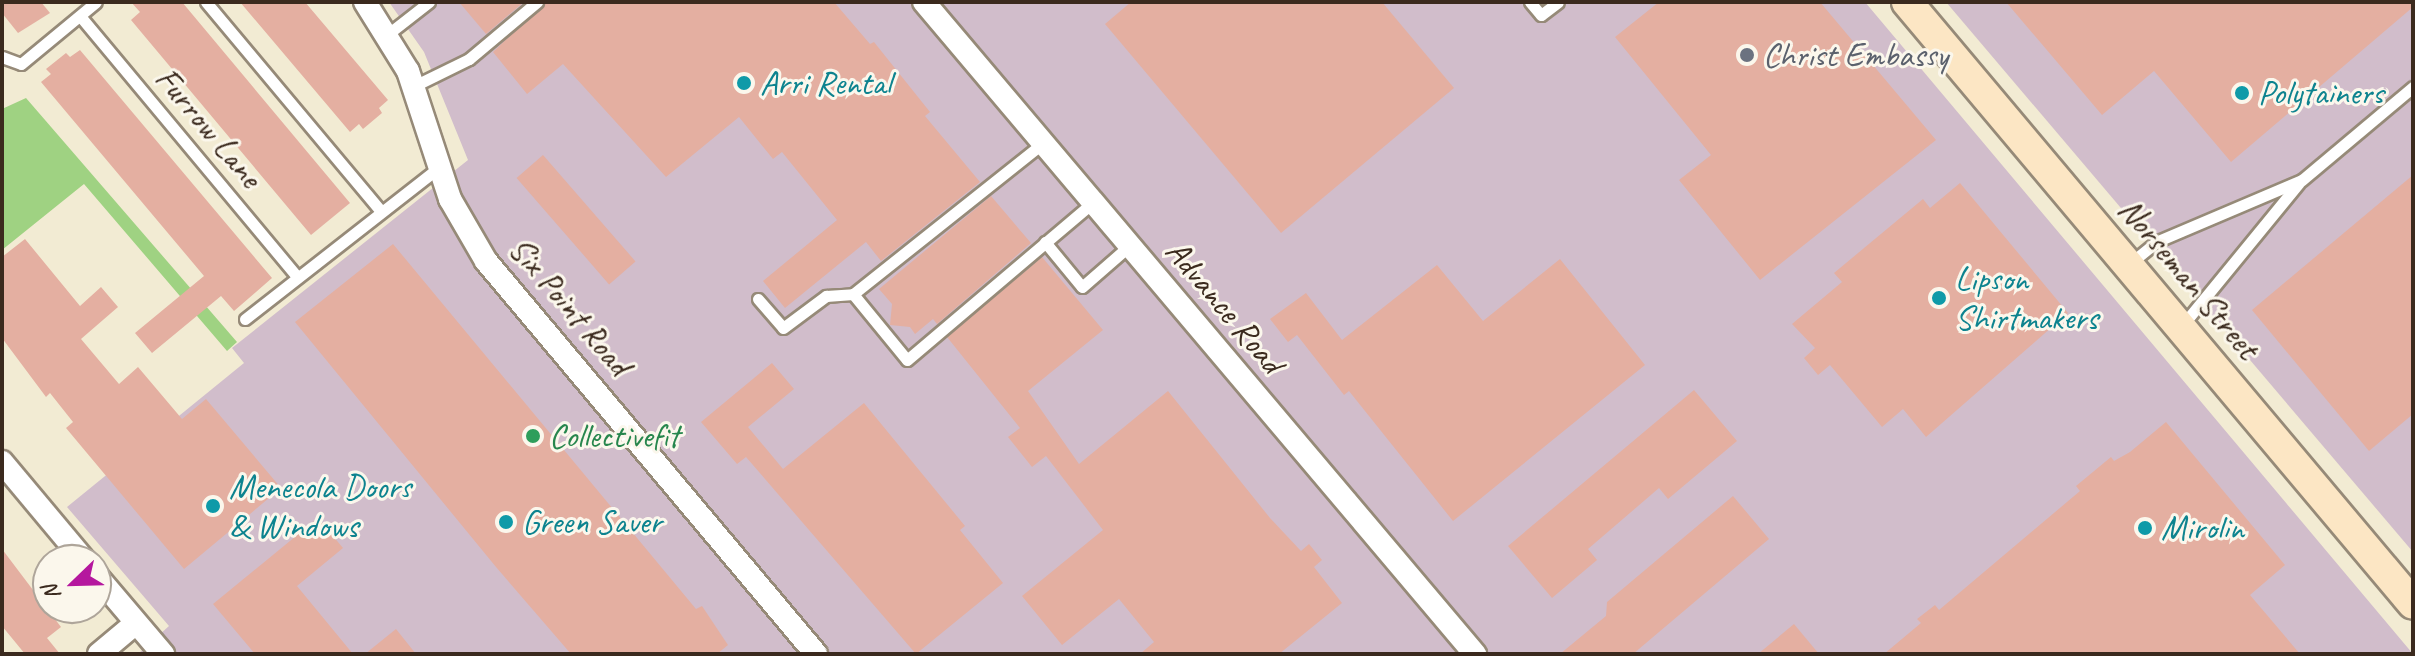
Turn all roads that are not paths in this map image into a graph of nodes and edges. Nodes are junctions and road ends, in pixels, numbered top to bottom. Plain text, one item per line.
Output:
1 (96, 2) edge
2 (206, 2) edge
3 (365, 2) edge
4 (429, 2) edge
5 (537, 2) edge
6 (924, 2) edge
7 (1530, 2) edge
8 (1558, 2) edge
9 (1907, 2) edge
10 (80, 16) junction
11 (388, 34) junction
12 (2, 57) edge
13 (414, 86) junction
14 (2413, 87) edge
15 (1043, 143) junction
16 (438, 168) junction
17 (2302, 180) junction
18 (1093, 202) junction
19 (379, 209) junction
20 (1045, 242) junction
21 (1129, 246) junction
22 (2128, 265) junction
23 (296, 275) junction
24 (853, 294) junction
25 (758, 299) dead end
26 (245, 319) dead end
27 (2181, 328) junction
28 (2, 462) edge
29 (71, 544) edge
30 (112, 594) edge
31 (2413, 604) edge
32 (136, 623) junction
33 (99, 654) edge
34 (163, 654) edge
35 (816, 654) edge
36 (1475, 654) edge

1 - 10 lane
2 - 19 lane
3 - 11 street, Six Point Road
4 - 11 lane
5 - 13 lane
6 - 15 street, Advance Road
7 - 8 lane
9 - 22 street, Norseman Street
10 - 12 lane
10 - 23 lane, Furrow Lane
11 - 13 street, Six Point Road
13 - 16 street, Six Point Road
14 - 17 lane
15 - 18 street, Advance Road
15 - 24 lane
16 - 19 lane
16 - 35 street, Six Point Road
17 - 22 lane
17 - 27 lane
18 - 20 lane
18 - 21 street, Advance Road
19 - 23 lane
20 - 21 lane
20 - 24 lane
21 - 36 street, Advance Road
22 - 27 street, Norseman Street
23 - 26 lane
24 - 25 lane
27 - 31 street, Norseman Street
28 - 29 street
30 - 32 street
32 - 33 street
32 - 34 street

